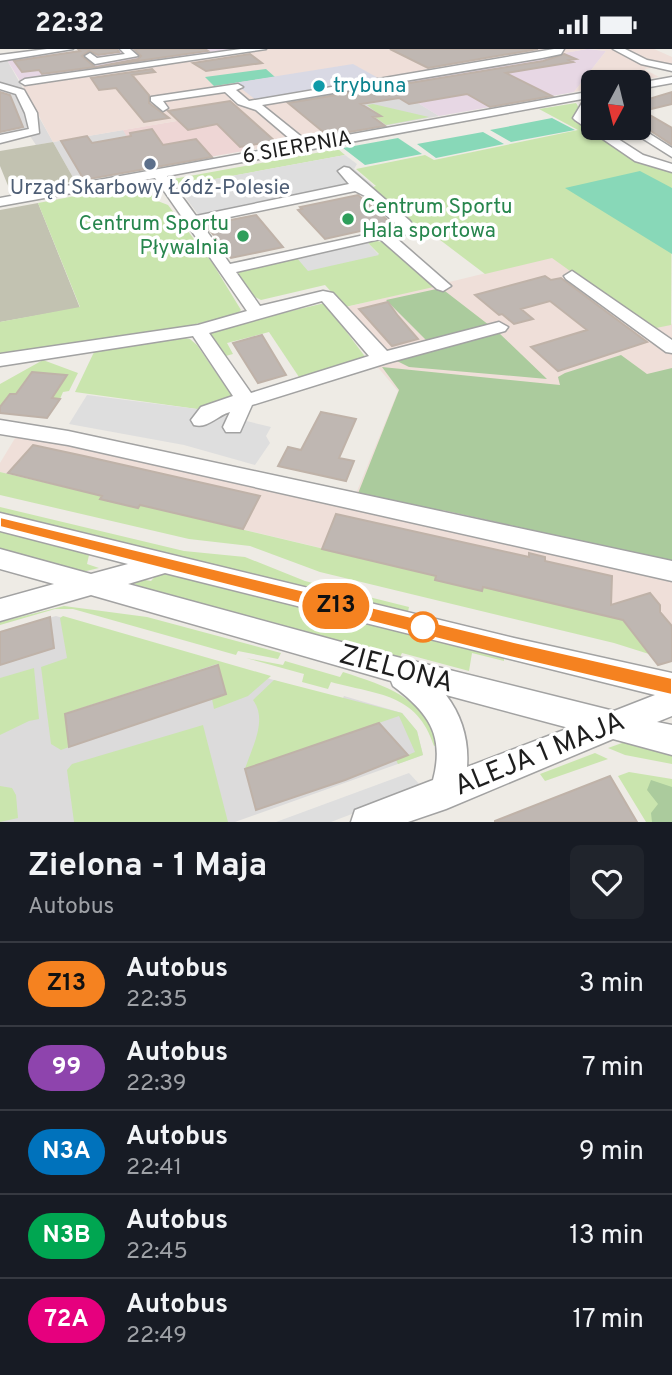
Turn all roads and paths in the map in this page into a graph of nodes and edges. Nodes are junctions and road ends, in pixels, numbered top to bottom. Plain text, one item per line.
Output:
1 (68, 49) edge
2 (125, 49) edge
3 (261, 49) edge
4 (559, 49) edge
5 (618, 49) edge
6 (90, 56) dead end
7 (0, 57) edge
8 (179, 61) junction
9 (672, 68) edge
10 (189, 69) dead end
11 (672, 80) edge
12 (25, 82) dead end
13 (651, 84) edge
14 (0, 86) edge
15 (581, 96) edge
16 (569, 98) junction
17 (256, 103) junction
18 (581, 103) edge
19 (163, 108) dead end
20 (0, 139) edge
21 (611, 140) edge
22 (651, 140) edge
23 (301, 148) junction
24 (672, 153) edge
25 (672, 168) edge
26 (344, 171) dead end
27 (159, 174) junction
28 (357, 185) junction
29 (0, 202) edge
30 (191, 221) junction
31 (383, 234) junction
32 (224, 270) junction
33 (572, 276) dead end
34 (443, 286) dead end
35 (256, 312) junction
36 (499, 327) dead end
37 (198, 330) junction
38 (672, 348) edge
39 (386, 357) junction
40 (0, 360) edge
41 (245, 399) junction
42 (201, 420) dead end
43 (0, 427) edge
44 (233, 427) dead end
45 (0, 522) edge
46 (0, 559) edge
47 (166, 563) junction
48 (672, 571) edge
49 (89, 584) junction
50 (0, 610) edge
51 (389, 668) junction
52 (672, 686) edge
53 (672, 702) edge
54 (615, 726) junction
55 (672, 740) edge
56 (446, 793) junction
57 (400, 816) edge
58 (368, 822) edge

1 - 7 street
2 - 6 street
3 - 8 street
4 - 17 street
5 - 9 street
8 - 10 street
8 - 12 street
11 - 13 street
14 - 20 street
15 - 16 street, 6 SIERPNIA
16 - 18 street
16 - 23 street, 6 SIERPNIA
17 - 19 street
17 - 23 street
21 - 25 street
22 - 24 street
23 - 27 street, 6 SIERPNIA
26 - 28 street
27 - 29 street, 6 SIERPNIA
27 - 30 street
28 - 30 street
28 - 31 street
30 - 32 street
31 - 32 street
31 - 34 street
32 - 35 street
33 - 38 street
35 - 37 street
35 - 39 street
36 - 39 street
37 - 40 street
37 - 41 street
39 - 41 street
41 - 42 street
41 - 44 street
43 - 48 street
45 - 47 street, ZIELONA
46 - 49 street, ZIELONA
47 - 49 street
47 - 52 street, ZIELONA
49 - 50 street
49 - 51 street, ZIELONA
51 - 54 street, ZIELONA
51 - 56 street
53 - 54 street, ALEJA 1 MAJA
54 - 55 street, ZIELONA
54 - 56 street, ALEJA 1 MAJA
56 - 57 street, ALEJA 1 MAJA
57 - 58 street, ALEJA 1 MAJA

